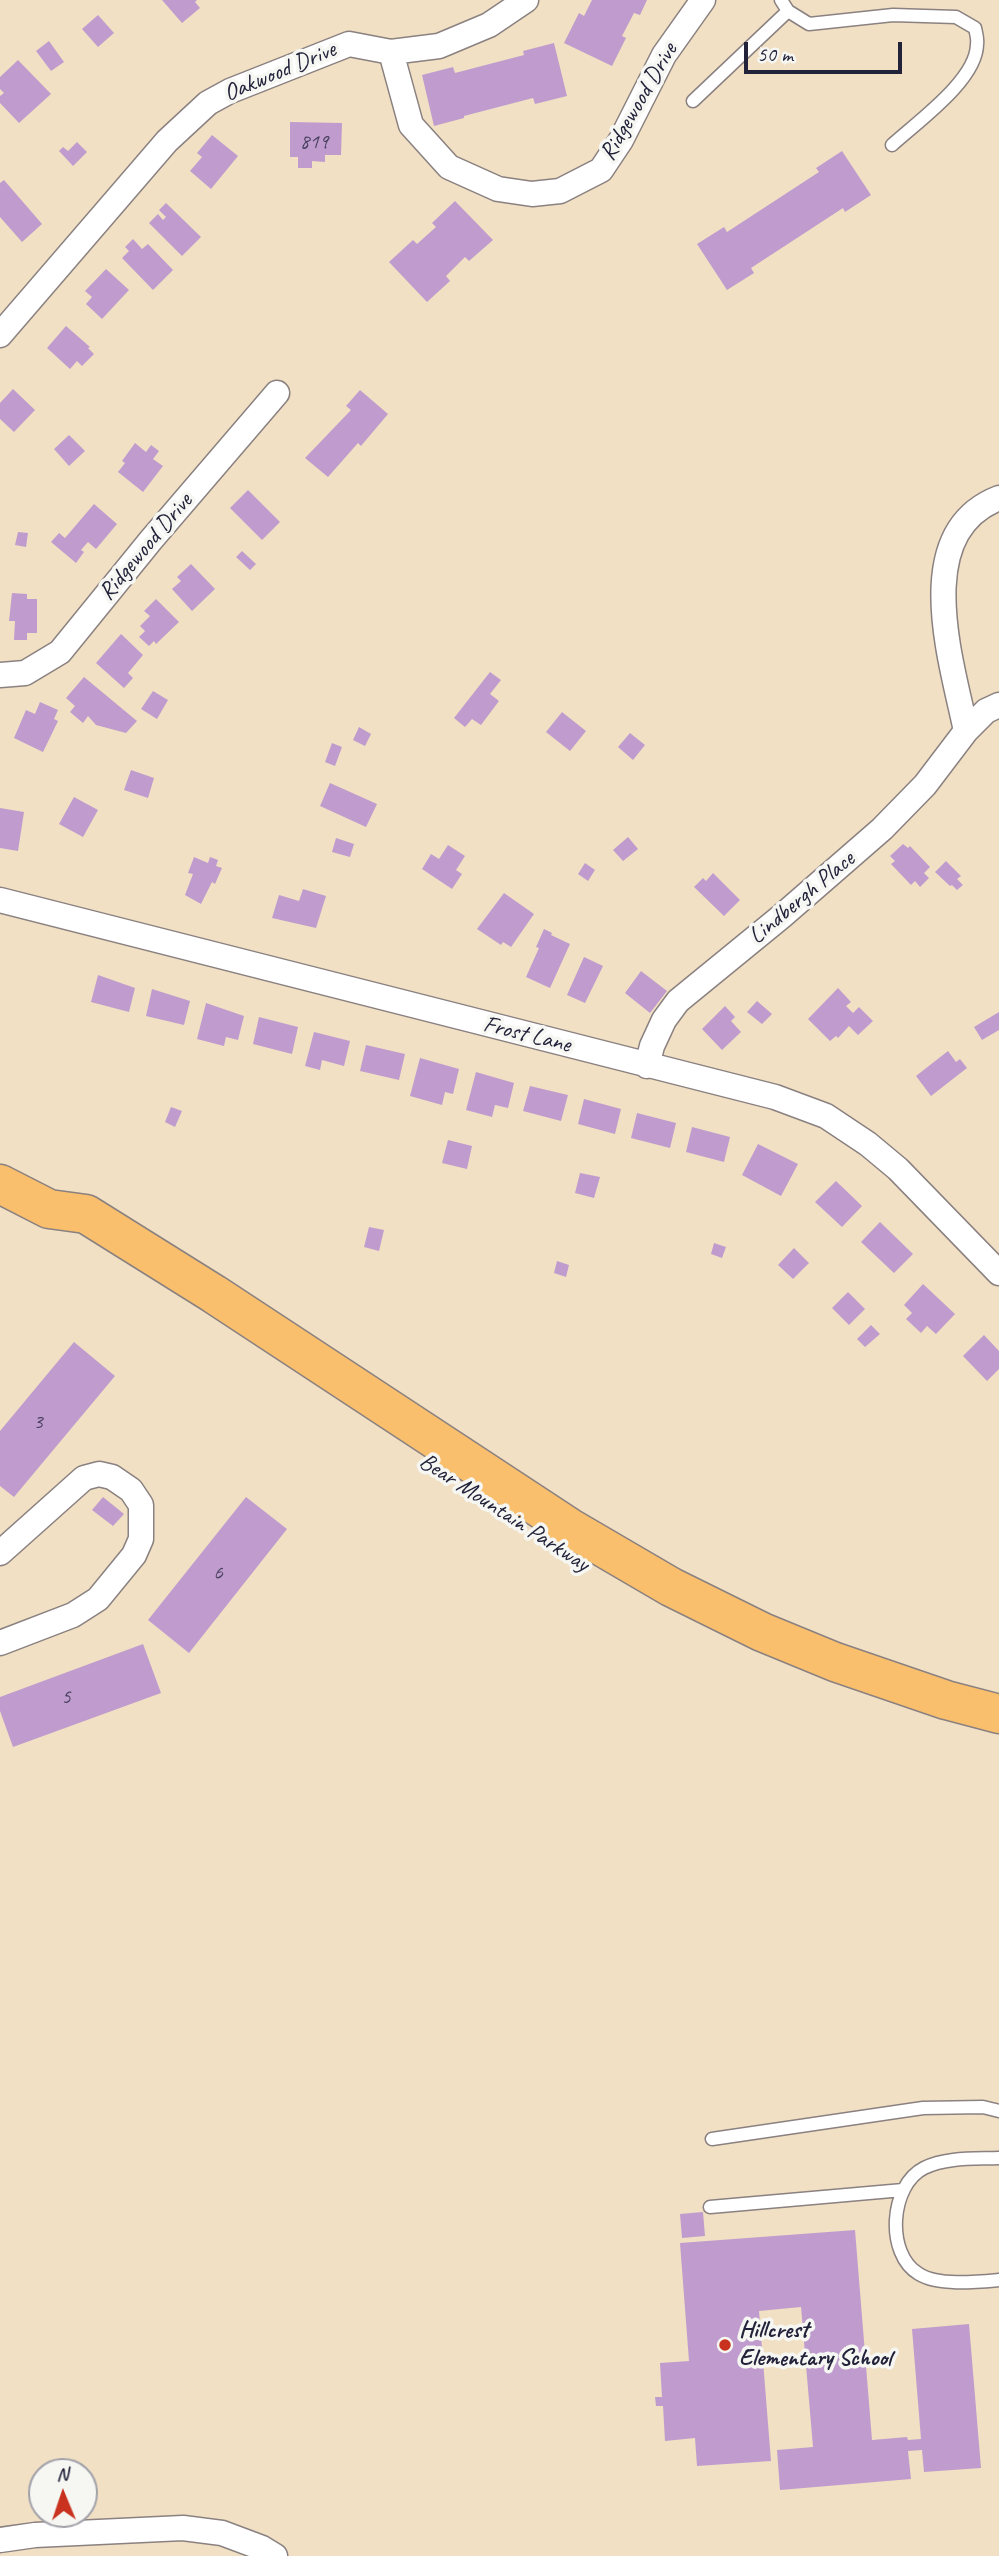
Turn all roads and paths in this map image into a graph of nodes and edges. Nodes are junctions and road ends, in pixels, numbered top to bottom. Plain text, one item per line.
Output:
1 (526, 0) edge
2 (702, 0) edge
3 (785, 6) edge
4 (391, 52) junction
5 (693, 101) dead end
6 (892, 145) dead end
7 (0, 335) edge
8 (277, 393) dead end
9 (999, 498) edge
10 (0, 675) edge
11 (999, 705) edge
12 (966, 732) junction
13 (0, 900) edge
14 (647, 1066) junction
15 (0, 1184) edge
16 (49, 1209) junction
17 (999, 1273) edge
18 (2, 1547) edge
19 (0, 1643) edge
20 (999, 1714) edge
21 (999, 1740) edge
22 (999, 2111) edge
23 (712, 2138) dead end
24 (999, 2158) edge
25 (903, 2190) junction
26 (710, 2207) dead end
27 (999, 2280) edge
28 (0, 2540) edge
29 (275, 2556) edge

1 - 4 street, Oakwood Drive
2 - 4 street, Ridgewood Drive
3 - 5 lane
3 - 6 lane
4 - 7 street, Oakwood Drive
8 - 10 street, Ridgewood Drive
9 - 12 street
11 - 12 street, Lindbergh Place
12 - 14 street, Lindbergh Place
13 - 14 street, Frost Lane
14 - 17 street, Frost Lane
15 - 16 highway, Bear Mountain Parkway
16 - 20 highway, Bear Mountain Parkway
16 - 21 highway, Bear Mountain Parkway
18 - 19 street
22 - 23 lane
24 - 25 lane
25 - 26 lane
25 - 27 lane
28 - 29 street

